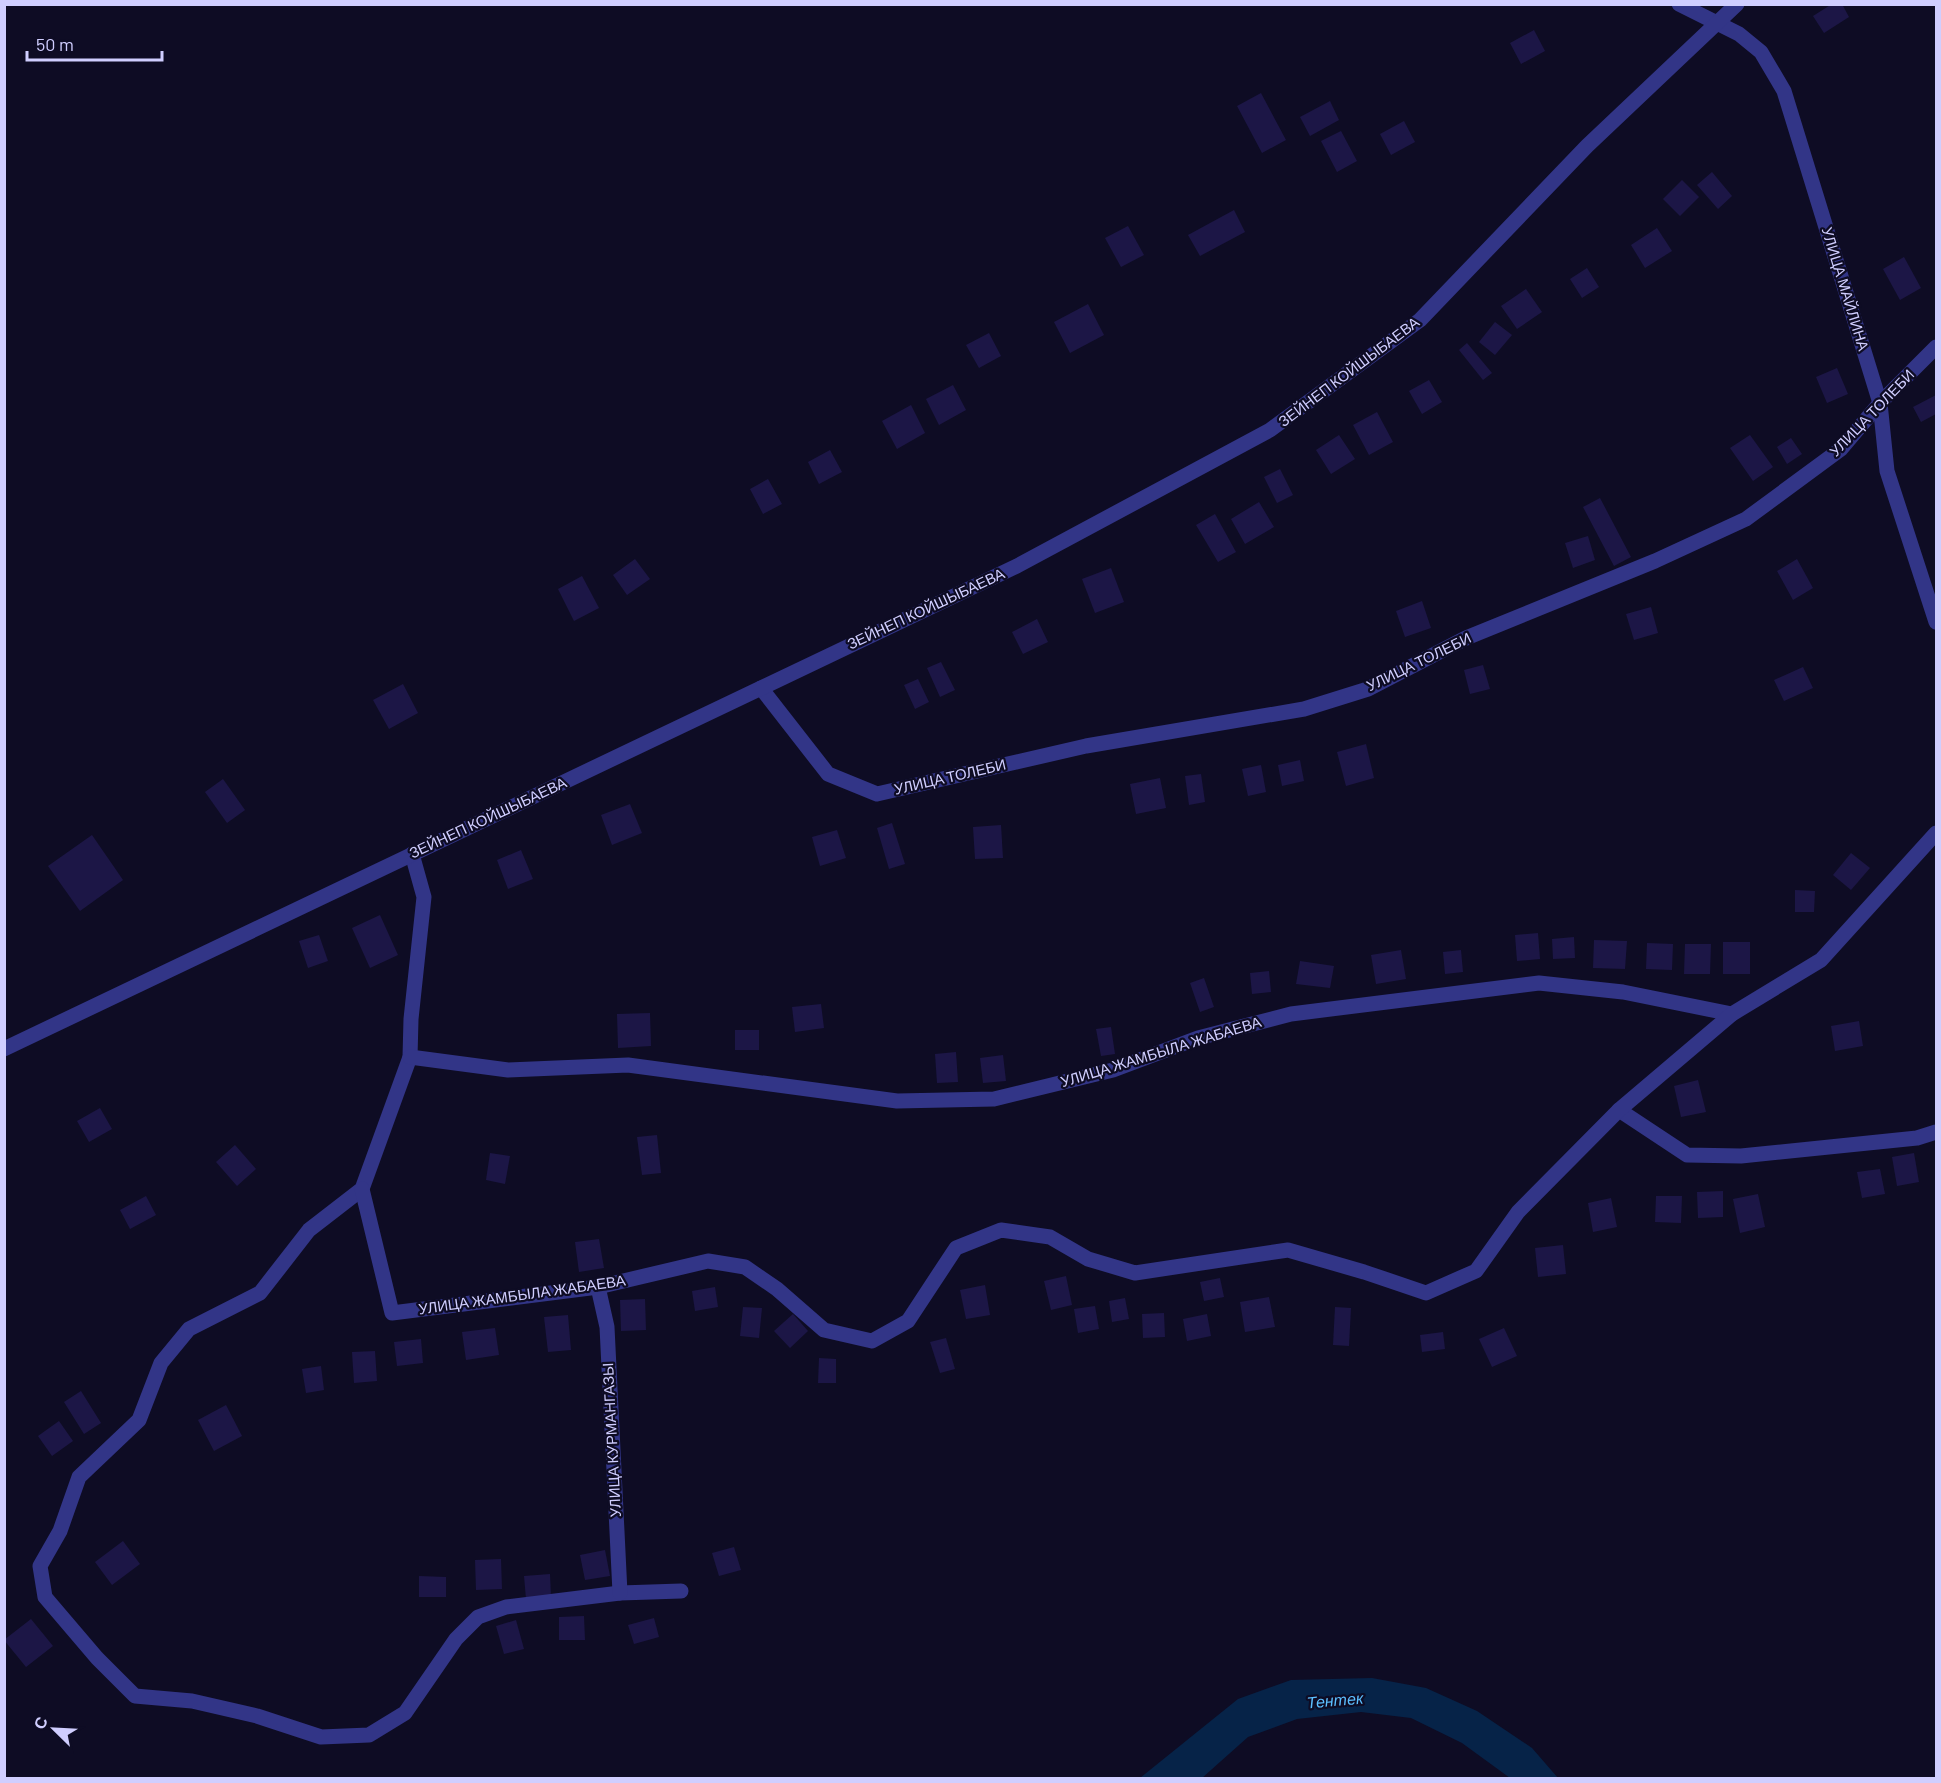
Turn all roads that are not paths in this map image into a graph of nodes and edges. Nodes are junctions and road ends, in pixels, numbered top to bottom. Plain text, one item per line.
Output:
1 (1679, 4) edge
2 (1737, 4) edge
3 (1717, 23) junction
4 (1936, 347) edge
5 (1880, 403) junction
6 (1936, 622) edge
7 (761, 688) junction
8 (1936, 833) edge
9 (412, 854) junction
10 (1732, 1014) junction
11 (4, 1048) edge
12 (410, 1057) junction
13 (1619, 1110) junction
14 (1936, 1132) edge
15 (362, 1189) junction
16 (598, 1287) junction
17 (681, 1591) dead end
18 (621, 1593) junction

1 - 3 street, УЛИЦА МАЙЛИНА
2 - 3 street, ЗЕЙНЕП КОЙШЫБАЕВА
3 - 5 street, УЛИЦА МАЙЛИНА
3 - 7 street, ЗЕЙНЕП КОЙШЫБАЕВА
4 - 5 street, УЛИЦА ТОЛЕБИ
5 - 6 street, УЛИЦА МАЙЛИНА
5 - 7 street, УЛИЦА ТОЛЕБИ
7 - 9 street, ЗЕЙНЕП КОЙШЫБАЕВА
8 - 10 street, УЛИЦА ЖАМБЫЛА ЖАБАЕВА
9 - 11 street, ЗЕЙНЕП КОЙШЫБАЕВА
9 - 12 street
10 - 12 street, УЛИЦА ЖАМБЫЛА ЖАБАЕВА
10 - 13 street, УЛИЦА ЖАМБЫЛА ЖАБАЕВА
12 - 15 street
13 - 14 street
13 - 16 street, УЛИЦА ЖАМБЫЛА ЖАБАЕВА
15 - 16 street, УЛИЦА ЖАМБЫЛА ЖАБАЕВА
15 - 18 street
16 - 18 street, УЛИЦА КУРМАНГАЗЫ
17 - 18 street

